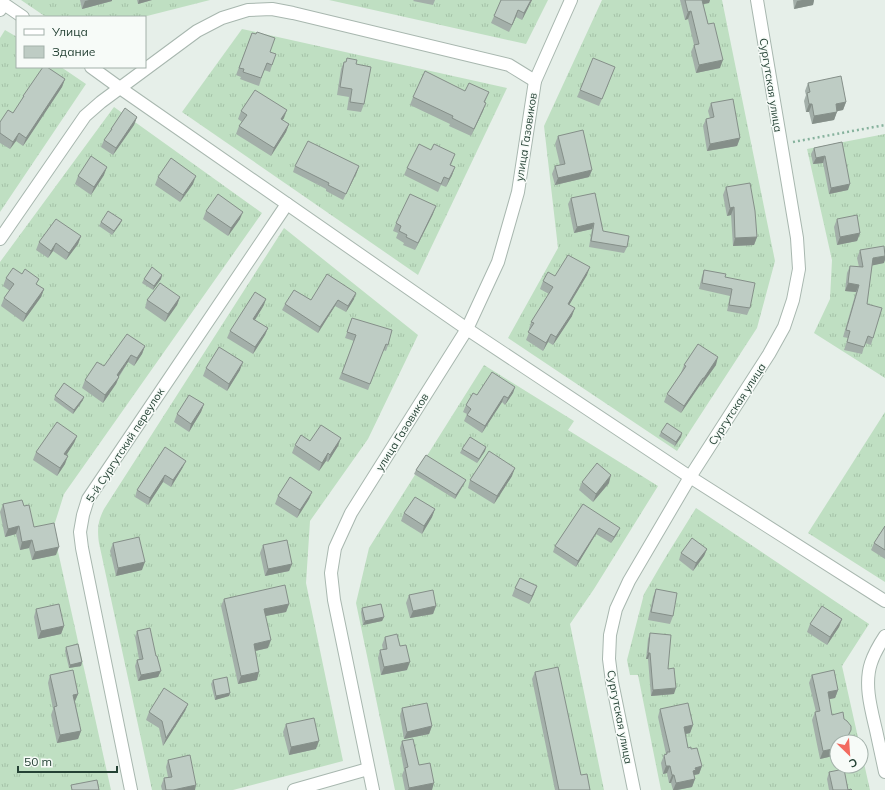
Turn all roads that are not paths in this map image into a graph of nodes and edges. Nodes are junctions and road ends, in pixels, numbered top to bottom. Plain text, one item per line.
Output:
1 (571, 0) edge
2 (757, 0) edge
3 (2, 7) edge
4 (21, 16) edge
5 (92, 68) edge
6 (535, 81) junction
7 (120, 88) junction
8 (288, 204) junction
9 (0, 239) edge
10 (467, 329) junction
11 (690, 477) junction
12 (885, 601) edge
13 (885, 636) edge
14 (368, 769) junction
15 (885, 772) edge
16 (131, 790) edge
17 (294, 790) edge
18 (373, 790) edge
19 (634, 790) edge

1 - 6 street, улица Газовиков
2 - 11 street, Сургутская улица
3 - 4 street
5 - 7 street
6 - 7 street, улица Газовиков
6 - 10 street, улица Газовиков
7 - 8 street
7 - 9 street
8 - 10 street
8 - 16 street, 5-й Сургутский переулок
10 - 11 street
10 - 14 street, улица Газовиков
11 - 12 street
11 - 19 street, Сургутская улица
13 - 15 street
14 - 17 street
14 - 18 street, улица Газовиков

